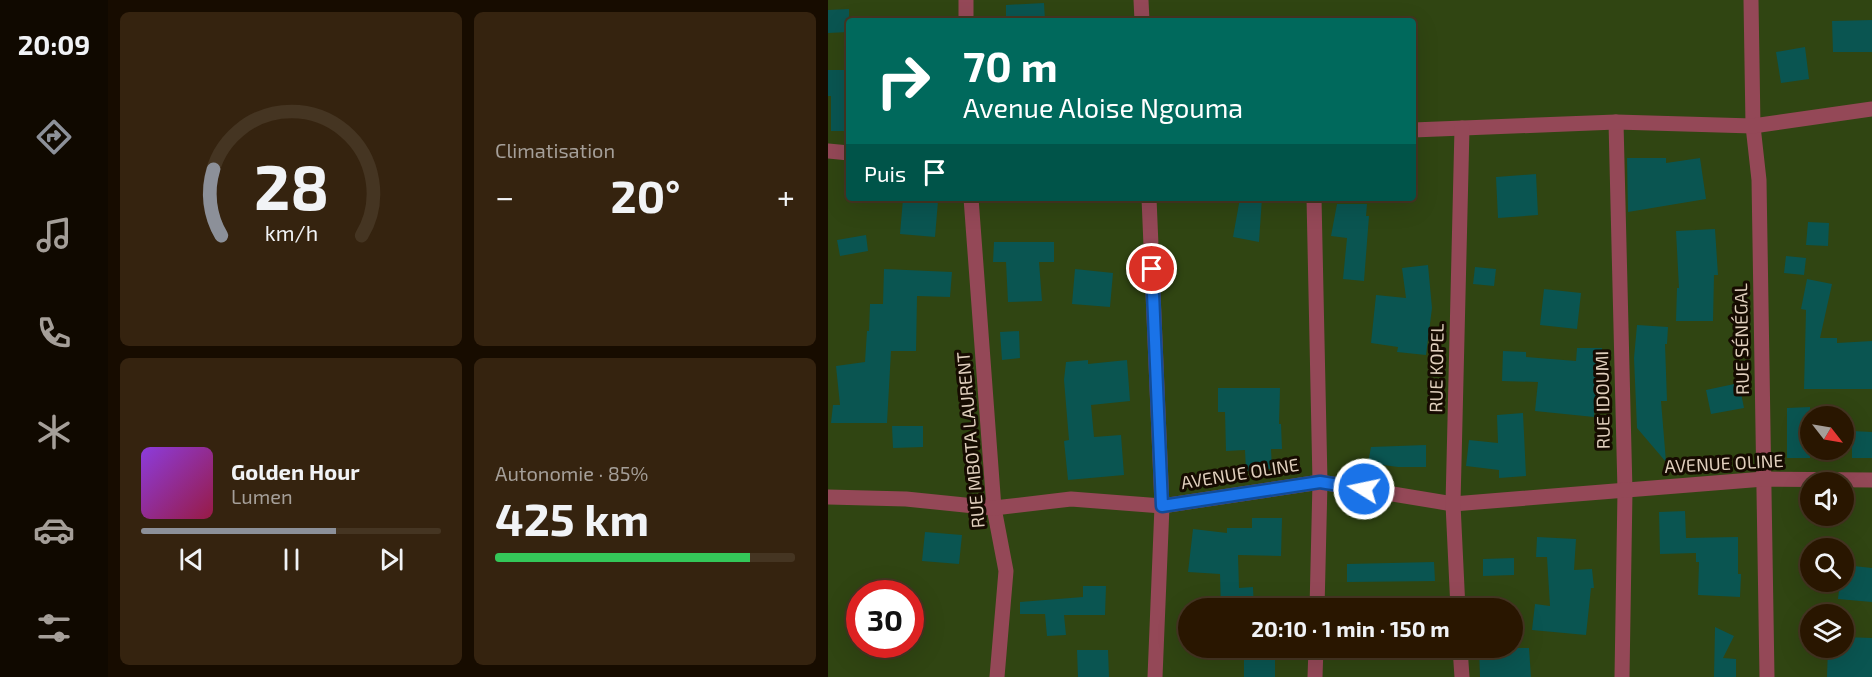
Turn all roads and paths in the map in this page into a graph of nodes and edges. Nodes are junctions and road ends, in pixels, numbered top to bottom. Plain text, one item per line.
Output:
1 (966, 0) edge
2 (1141, 0) edge
3 (1751, 0) edge
4 (966, 18) edge
5 (1142, 18) edge
6 (1872, 109) edge
7 (1617, 122) junction
8 (1753, 126) junction
9 (1462, 128) junction
10 (1416, 130) edge
11 (828, 151) edge
12 (846, 153) edge
13 (971, 201) edge
14 (1149, 201) edge
15 (1314, 201) edge
16 (1764, 480) junction
17 (1872, 480) edge
18 (1320, 482) junction
19 (1625, 491) junction
20 (828, 497) edge
21 (1453, 504) junction
22 (1162, 506) junction
23 (994, 508) junction
24 (1317, 598) edge
25 (1457, 598) edge
26 (1316, 658) edge
27 (1461, 658) edge
28 (997, 677) edge
29 (1155, 677) edge
30 (1315, 677) edge
31 (1462, 677) edge
32 (1622, 677) edge
33 (1767, 677) edge

1 - 4 street
2 - 5 street
3 - 8 street, RUE SÉNÉGAL
6 - 8 street
7 - 8 street
7 - 9 street
7 - 19 street, RUE IDOUMI
8 - 16 street, RUE SÉNÉGAL
9 - 10 street
9 - 21 street, RUE KOPEL
11 - 12 street
13 - 23 street, RUE MBOTA LAURENT
14 - 22 street
15 - 18 street
16 - 17 street, AVENUE OLINE
16 - 19 street, AVENUE OLINE
16 - 33 street, RUE SÉNÉGAL
18 - 21 street, AVENUE OLINE
18 - 22 street, AVENUE OLINE
18 - 24 street
19 - 21 street, AVENUE OLINE
19 - 32 street, RUE IDOUMI
20 - 23 street, AVENUE OLINE
21 - 25 street, RUE KOPEL
22 - 23 street, AVENUE OLINE
22 - 29 street
23 - 28 street, RUE MBOTA LAURENT
26 - 30 street
27 - 31 street

